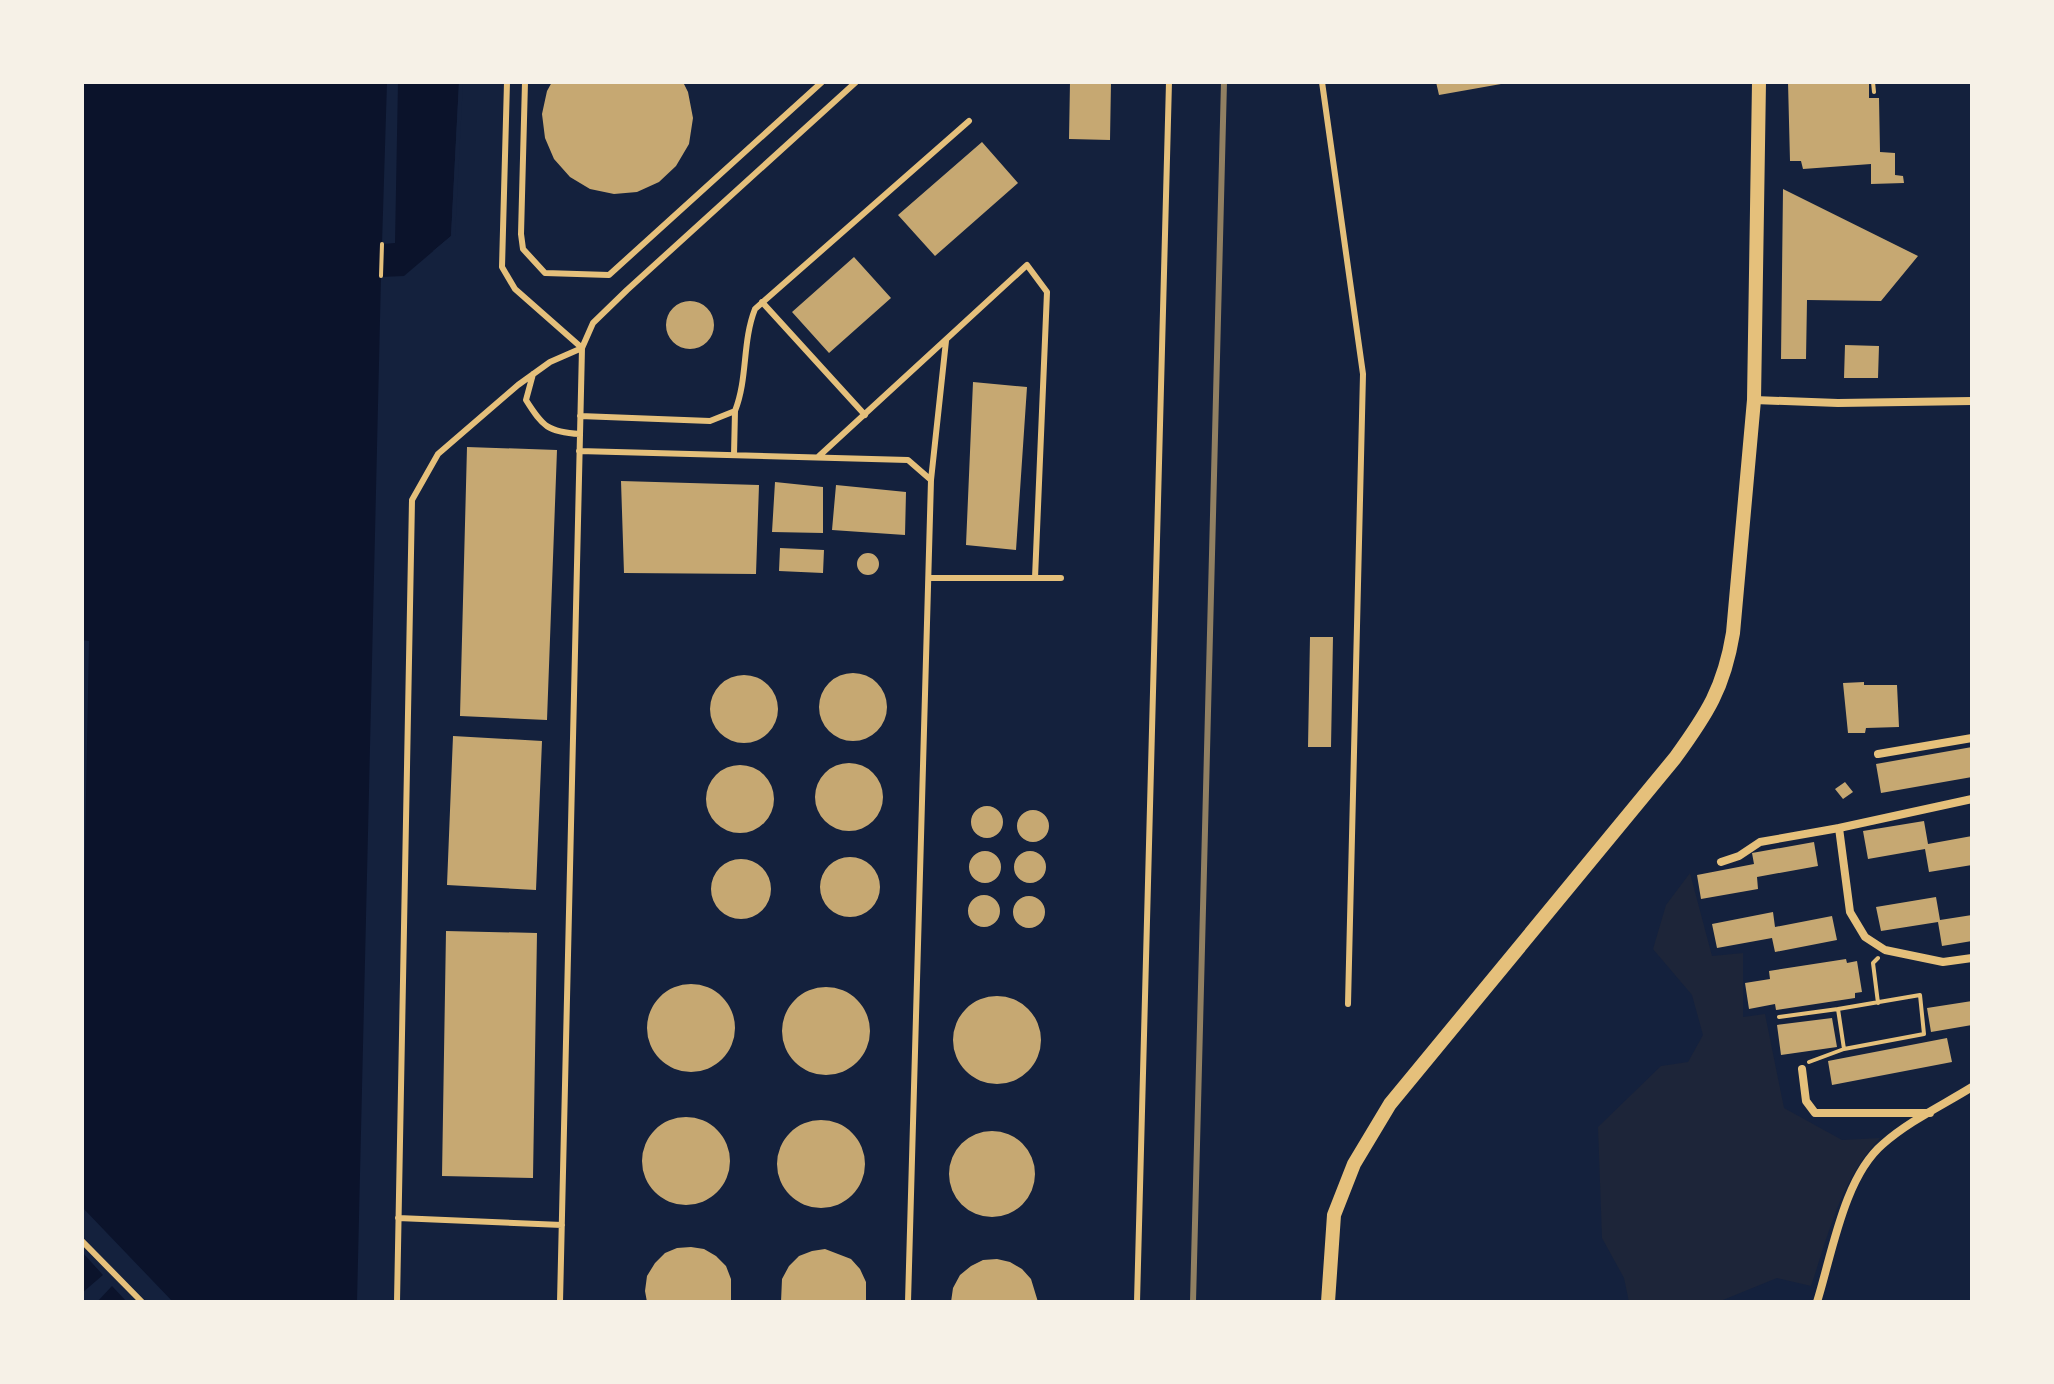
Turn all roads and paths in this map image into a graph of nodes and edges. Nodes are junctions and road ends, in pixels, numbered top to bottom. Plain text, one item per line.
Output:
1 (507, 82) edge
2 (525, 82) edge
3 (822, 82) edge
4 (856, 82) edge
5 (1169, 82) edge
6 (1322, 82) edge
7 (1759, 82) edge
8 (1873, 82) edge
9 (1874, 92) dead end
10 (969, 121) dead end
11 (382, 244) dead end
12 (381, 276) dead end
13 (762, 302) junction
14 (946, 341) junction
15 (582, 348) junction
16 (533, 374) junction
17 (1754, 400) junction
18 (1972, 401) edge
19 (735, 411) junction
20 (865, 415) junction
21 (580, 416) junction
22 (580, 434) junction
23 (579, 451) junction
24 (734, 455) junction
25 (818, 457) junction
26 (931, 480) junction
27 (929, 578) junction
28 (1035, 578) junction
29 (1061, 578) dead end
30 (1972, 738) edge
31 (1878, 754) dead end
32 (1972, 799) edge
33 (1839, 828) junction
34 (1721, 862) dead end
35 (1885, 950) junction
36 (1972, 958) edge
37 (1878, 1003) junction
38 (1348, 1004) dead end
39 (1838, 1009) junction
40 (1779, 1017) dead end
41 (1844, 1049) junction
42 (1802, 1069) joint
43 (1972, 1087) edge
44 (1931, 1113) junction
45 (398, 1218) junction
46 (562, 1225) junction
47 (82, 1241) edge
48 (142, 1302) edge
49 (397, 1302) edge
50 (560, 1302) edge
51 (908, 1302) edge
52 (1137, 1302) edge
53 (1328, 1302) edge
54 (1817, 1302) edge

1 - 15 lane
2 - 3 lane
4 - 15 lane
5 - 52 lane
6 - 38 lane
7 - 17 street
8 - 9 path
10 - 13 lane
11 - 12 path
13 - 19 lane
13 - 20 lane
14 - 20 lane
14 - 26 lane
14 - 28 lane
15 - 16 lane
15 - 21 lane
16 - 22 lane
16 - 45 lane
17 - 18 street
17 - 53 street
19 - 21 lane
19 - 24 lane
20 - 25 lane
21 - 22 lane
22 - 23 lane
23 - 24 lane
23 - 46 lane
24 - 25 lane
25 - 26 lane
26 - 27 lane
27 - 28 lane
27 - 51 lane
28 - 29 lane
30 - 31 street
32 - 33 street
33 - 34 street
33 - 35 street
35 - 36 street
35 - 37 path
37 - 39 path
37 - 41 path
39 - 40 path
39 - 41 path
41 - 42 path
42 - 44 street
43 - 44 street
44 - 54 street
45 - 46 lane
45 - 49 lane
46 - 50 lane
47 - 48 lane

